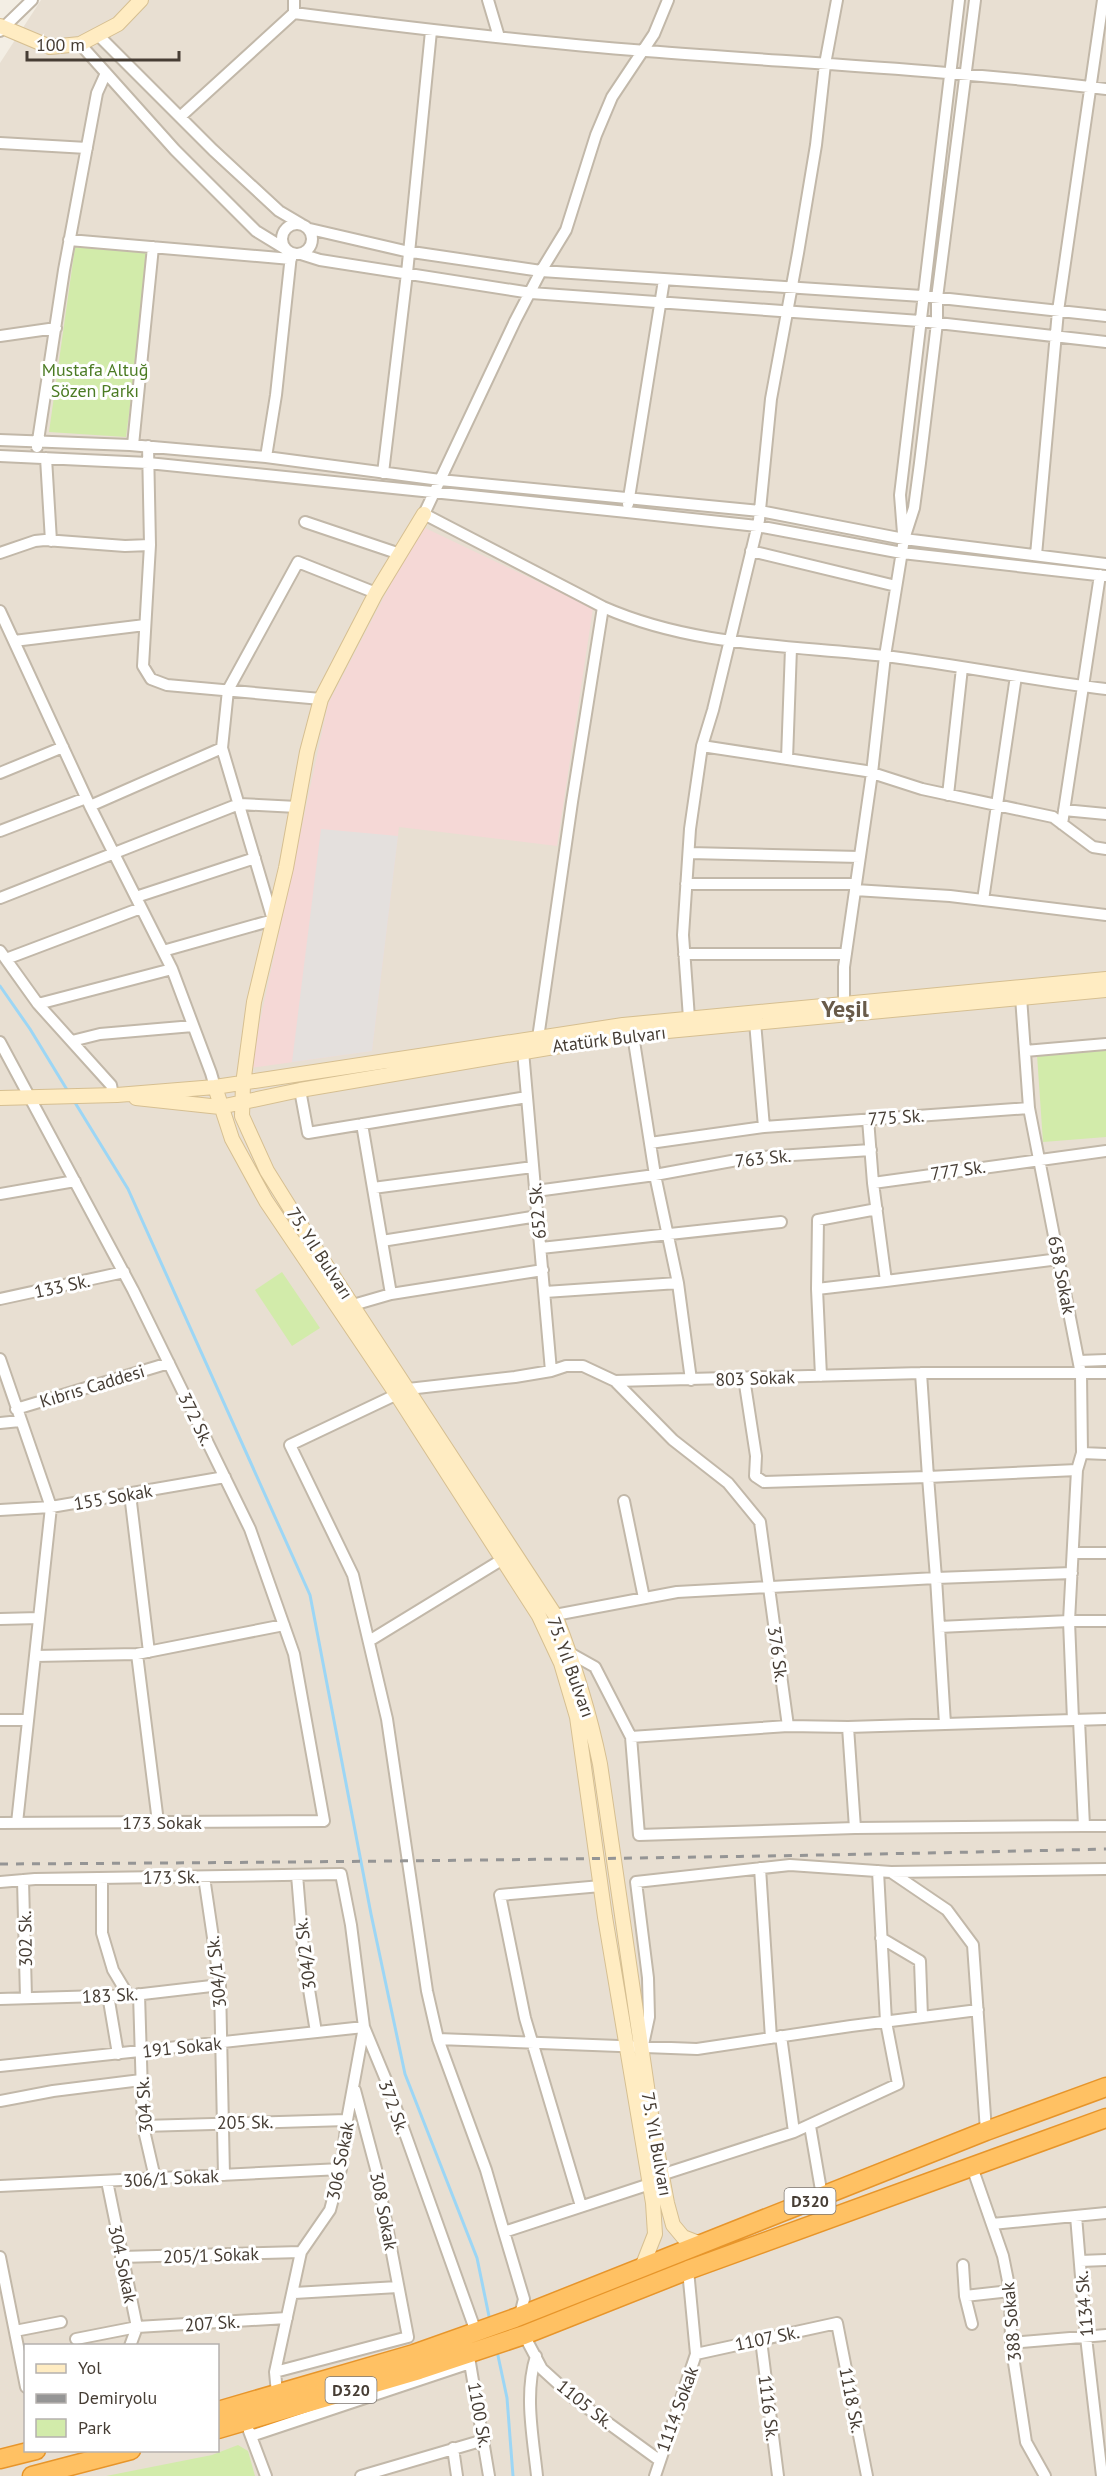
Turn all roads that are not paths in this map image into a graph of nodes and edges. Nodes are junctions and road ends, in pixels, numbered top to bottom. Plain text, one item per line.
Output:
1 (32, 0) edge
2 (141, 0) edge
3 (294, 0) edge
4 (488, 0) edge
5 (669, 0) edge
6 (837, 0) edge
7 (958, 0) edge
8 (975, 0) edge
9 (1103, 0) edge
10 (294, 13) junction
11 (1, 28) edge
12 (431, 31) junction
13 (98, 35) junction
14 (499, 37) junction
15 (80, 44) junction
16 (644, 51) junction
17 (825, 64) junction
18 (949, 72) junction
19 (106, 73) junction
20 (965, 74) junction
21 (1092, 87) junction
22 (1106, 89) edge
23 (180, 117) junction
24 (0, 143) edge
25 (87, 148) junction
26 (306, 226) junction
27 (69, 240) junction
28 (153, 247) junction
29 (409, 251) junction
30 (293, 254) junction
31 (541, 271) junction
32 (407, 273) junction
33 (664, 280) junction
34 (792, 289) junction
35 (531, 293) junction
36 (922, 296) junction
37 (937, 298) junction
38 (661, 302) junction
39 (1058, 310) junction
40 (788, 311) junction
41 (1106, 316) edge
42 (920, 321) junction
43 (937, 323) junction
44 (56, 328) junction
45 (1057, 335) junction
46 (0, 336) edge
47 (1106, 342) edge
48 (0, 440) edge
49 (37, 442) junction
50 (133, 445) junction
51 (148, 446) junction
52 (0, 456) edge
53 (266, 457) junction
54 (41, 458) junction
55 (148, 463) junction
56 (383, 473) junction
57 (440, 480) junction
58 (435, 492) junction
59 (629, 500) junction
60 (760, 511) junction
61 (627, 512) junction
62 (424, 514) junction
63 (305, 522) dead end
64 (757, 526) junction
65 (904, 539) junction
66 (48, 540) junction
67 (150, 545) junction
68 (751, 550) junction
69 (0, 553) edge
70 (902, 553) junction
71 (400, 554) junction
72 (1036, 555) junction
73 (1106, 564) edge
74 (1103, 576) edge
75 (896, 586) junction
76 (376, 593) junction
77 (603, 607) junction
78 (0, 611) edge
79 (145, 625) junction
80 (14, 641) junction
81 (729, 642) junction
82 (791, 648) junction
83 (885, 656) junction
84 (962, 668) junction
85 (1016, 676) junction
86 (1084, 687) junction
87 (228, 690) junction
88 (1106, 690) edge
89 (321, 699) junction
90 (702, 746) junction
91 (63, 747) junction
92 (222, 748) junction
93 (787, 759) junction
94 (0, 773) edge
95 (872, 773) junction
96 (948, 795) junction
97 (88, 802) junction
98 (239, 804) junction
99 (996, 805) junction
100 (297, 807) junction
101 (1064, 810) junction
102 (1106, 814) edge
103 (1062, 824) junction
104 (0, 831) edge
105 (1106, 849) edge
106 (114, 853) junction
107 (688, 853) junction
108 (860, 857) junction
109 (255, 858) junction
110 (686, 884) junction
111 (856, 887) junction
112 (0, 898) edge
113 (983, 900) junction
114 (138, 902) junction
115 (1106, 915) edge
116 (273, 920) junction
117 (163, 951) junction
118 (684, 954) junction
119 (846, 954) junction
120 (3, 955) edge
121 (172, 969) junction
122 (1106, 979) edge
123 (1106, 990) edge
124 (1021, 997) junction
125 (843, 1003) junction
126 (38, 1004) junction
127 (689, 1018) junction
128 (755, 1022) junction
129 (194, 1026) junction
130 (633, 1035) junction
131 (538, 1038) junction
132 (72, 1041) junction
133 (0, 1042) edge
134 (1106, 1044) edge
135 (523, 1051) junction
136 (1025, 1051) junction
137 (243, 1084) junction
138 (214, 1087) junction
139 (300, 1090) junction
140 (112, 1095) junction
141 (37, 1096) junction
142 (527, 1097) junction
143 (0, 1098) edge
144 (242, 1104) junction
145 (220, 1107) junction
146 (1029, 1108) junction
147 (868, 1119) junction
148 (362, 1124) junction
149 (764, 1127) junction
150 (650, 1143) junction
151 (871, 1150) junction
152 (1106, 1151) edge
153 (1038, 1159) junction
154 (533, 1167) junction
155 (656, 1175) junction
156 (75, 1181) junction
157 (873, 1182) junction
158 (373, 1188) junction
159 (536, 1191) junction
160 (0, 1194) edge
161 (877, 1209) junction
162 (538, 1216) junction
163 (781, 1222) dead end
164 (668, 1235) junction
165 (382, 1241) junction
166 (541, 1248) junction
167 (1059, 1259) junction
168 (543, 1270) junction
169 (124, 1272) junction
170 (886, 1281) junction
171 (678, 1283) junction
172 (817, 1289) junction
173 (545, 1292) junction
174 (391, 1294) junction
175 (0, 1299) edge
176 (353, 1305) junction
177 (0, 1359) edge
178 (1106, 1360) edge
179 (1079, 1361) junction
180 (169, 1363) junction
181 (551, 1371) junction
182 (921, 1373) junction
183 (1106, 1373) edge
184 (1082, 1374) junction
185 (821, 1376) junction
186 (744, 1378) junction
187 (691, 1380) junction
188 (615, 1381) junction
189 (403, 1392) junction
190 (16, 1409) junction
191 (20, 1421) junction
192 (0, 1423) edge
193 (1082, 1454) junction
194 (1106, 1454) edge
195 (1077, 1470) junction
196 (225, 1477) junction
197 (928, 1477) junction
198 (130, 1494) junction
199 (624, 1501) dead end
200 (51, 1507) junction
201 (0, 1510) edge
202 (1073, 1553) junction
203 (1106, 1553) edge
204 (503, 1559) junction
205 (1072, 1573) junction
206 (936, 1578) junction
207 (769, 1586) junction
208 (644, 1598) junction
209 (555, 1615) junction
210 (39, 1618) junction
211 (0, 1619) edge
212 (1069, 1621) junction
213 (1106, 1621) edge
214 (284, 1625) junction
215 (939, 1627) junction
216 (369, 1641) junction
217 (149, 1652) junction
218 (570, 1653) junction
219 (138, 1654) junction
220 (35, 1656) junction
221 (1106, 1719) edge
222 (0, 1720) edge
223 (28, 1720) junction
224 (1076, 1720) junction
225 (945, 1724) junction
226 (788, 1726) junction
227 (848, 1727) junction
228 (631, 1737) junction
229 (324, 1821) joint
230 (158, 1822) junction
231 (0, 1823) edge
232 (17, 1823) junction
233 (1084, 1826) junction
234 (1106, 1826) edge
235 (855, 1828) junction
236 (760, 1868) junction
237 (1106, 1869) edge
238 (878, 1871) junction
239 (891, 1872) junction
240 (341, 1874) joint
241 (297, 1875) junction
242 (204, 1877) junction
243 (102, 1878) junction
244 (23, 1880) junction
245 (0, 1882) edge
246 (601, 1886) junction
247 (881, 1938) junction
248 (220, 1985) junction
249 (134, 1994) junction
250 (108, 1995) junction
251 (26, 1998) junction
252 (0, 1999) edge
253 (978, 2010) junction
254 (922, 2017) junction
255 (886, 2022) junction
256 (364, 2027) junction
257 (316, 2032) junction
258 (776, 2037) junction
259 (438, 2039) junction
260 (222, 2043) junction
261 (532, 2043) junction
262 (637, 2048) junction
263 (142, 2050) junction
264 (118, 2054) junction
265 (0, 2066) edge
266 (141, 2080) junction
267 (355, 2087) junction
268 (1106, 2087) edge
269 (0, 2101) edge
270 (1106, 2118) edge
271 (347, 2120) junction
272 (224, 2122) junction
273 (143, 2126) junction
274 (810, 2126) junction
275 (986, 2131) junction
276 (794, 2132) junction
277 (972, 2167) junction
278 (341, 2169) junction
279 (224, 2175) junction
280 (662, 2175) junction
281 (155, 2178) junction
282 (107, 2181) junction
283 (650, 2184) junction
284 (0, 2186) edge
285 (822, 2196) junction
286 (581, 2206) junction
287 (1106, 2214) edge
288 (1076, 2216) junction
289 (992, 2224) junction
290 (504, 2232) junction
291 (701, 2244) junction
292 (301, 2252) junction
293 (0, 2257) edge
294 (122, 2257) junction
295 (1106, 2260) edge
296 (1080, 2261) junction
297 (963, 2265) dead end
298 (642, 2267) junction
299 (688, 2270) junction
300 (398, 2287) junction
301 (1010, 2291) junction
302 (294, 2293) junction
303 (965, 2296) junction
304 (517, 2317) junction
305 (287, 2318) junction
306 (61, 2322) dead end
307 (837, 2323) joint
308 (972, 2324) dead end
309 (136, 2327) junction
310 (15, 2331) junction
311 (524, 2335) junction
312 (1106, 2335) edge
313 (1086, 2337) junction
314 (76, 2339) dead end
315 (760, 2340) junction
316 (1011, 2343) junction
317 (131, 2344) edge
318 (411, 2346) junction
319 (474, 2349) junction
320 (696, 2354) junction
321 (536, 2356) junction
322 (275, 2372) junction
323 (24, 2377) edge
324 (277, 2392) junction
325 (219, 2410) edge
326 (219, 2429) edge
327 (248, 2429) junction
328 (484, 2440) junction
329 (453, 2448) junction
330 (32, 2452) edge
331 (127, 2452) edge
332 (0, 2459) edge
333 (659, 2460) junction
334 (37, 2474) edge
335 (266, 2476) edge
336 (362, 2476) edge
337 (457, 2476) edge
338 (489, 2476) edge
339 (537, 2476) edge
340 (655, 2476) edge
341 (777, 2476) edge
342 (867, 2476) edge
343 (1045, 2476) edge
344 (1102, 2476) edge

1 - 11 street
2 - 13 main road
3 - 10 street
4 - 14 street
5 - 16 street
6 - 17 street
7 - 18 street
8 - 20 street
9 - 21 street
10 - 12 street
10 - 23 street
11 - 15 main road
12 - 14 street
12 - 29 street
13 - 15 main road
13 - 23 street
14 - 16 street
15 - 19 street
16 - 17 street
16 - 31 street
17 - 18 street
17 - 34 street
18 - 20 street
18 - 36 street
19 - 25 street
19 - 30 street
20 - 21 street
20 - 37 street
21 - 22 street
21 - 39 street
23 - 26 street
24 - 25 street
25 - 27 street
26 - 29 street
26 - 30 street
26 - 30 street
27 - 28 street
27 - 44 street
28 - 30 street
28 - 50 street
29 - 31 street
29 - 32 street
30 - 32 street
30 - 53 street
31 - 33 street
31 - 35 street
32 - 35 street
32 - 56 street
33 - 34 street
33 - 38 street
34 - 36 street
34 - 40 street
35 - 38 street
35 - 57 street
36 - 37 street
36 - 42 street
37 - 39 street
37 - 43 street
38 - 40 street
38 - 59 street
39 - 41 street
39 - 45 street
40 - 42 street
40 - 60 street
42 - 43 street
42 - 65 street
43 - 45 street
43 - 65 street
44 - 46 street
44 - 49 street
45 - 47 street
45 - 72 street
48 - 49 street
49 - 50 street
49 - 54 street
50 - 51 street
51 - 53 street
51 - 55 street
52 - 54 street
53 - 56 street
54 - 55 street
54 - 66 street
55 - 58 street
55 - 67 street
56 - 57 street
57 - 58 street
57 - 59 street
58 - 61 street
58 - 62 street
59 - 60 street
59 - 61 street
60 - 64 street
60 - 65 street
61 - 64 street
62 - 71 main road, 75. Yıl Bulvarı
62 - 77 street
63 - 71 street
64 - 68 street
64 - 70 street
65 - 70 street
65 - 72 street
66 - 67 street
66 - 69 street
67 - 79 street
68 - 75 street
68 - 81 street
70 - 74 street
70 - 75 street
71 - 76 main road, 75. Yıl Bulvarı
72 - 73 street
74 - 86 street
75 - 83 street
76 - 87 street
76 - 89 main road, 75. Yıl Bulvarı
77 - 81 street
77 - 131 street
78 - 80 street
79 - 80 street
79 - 87 street
80 - 91 street
81 - 82 street
81 - 90 street
82 - 83 street
82 - 93 street
83 - 84 street
83 - 95 street
84 - 85 street
84 - 96 street
85 - 86 street
85 - 99 street
86 - 88 street
86 - 101 street
87 - 89 street
87 - 92 street
89 - 100 main road, 75. Yıl Bulvarı
90 - 93 street
90 - 107 street
91 - 94 street
91 - 97 street
92 - 97 street
92 - 98 street
93 - 95 street
95 - 96 street
95 - 108 street
96 - 99 street
97 - 104 street
97 - 106 street
98 - 100 street
98 - 106 street
98 - 109 street
99 - 103 street
99 - 113 street
100 - 116 main road, 75. Yıl Bulvarı
101 - 102 street
101 - 103 street
103 - 105 street
106 - 112 street
106 - 114 street
107 - 108 street
107 - 110 street
108 - 111 street
109 - 114 street
109 - 116 street
110 - 111 street
110 - 118 street
111 - 113 street
111 - 119 street
113 - 115 street
114 - 117 street
114 - 120 street
116 - 117 street
116 - 137 main road, 75. Yıl Bulvarı
117 - 121 street
118 - 119 street
118 - 127 street
119 - 125 street
120 - 126 street
121 - 126 street
121 - 129 street
122 - 125 main road, Atatürk Bulvarı
123 - 124 main road, Atatürk Bulvarı
124 - 128 main road, Atatürk Bulvarı
124 - 136 street, 658 Sokak
125 - 127 main road, Atatürk Bulvarı
126 - 132 street
127 - 131 main road, Atatürk Bulvarı
128 - 130 main road, Atatürk Bulvarı
128 - 149 street
129 - 132 street
129 - 138 street
130 - 135 main road, Atatürk Bulvarı
130 - 150 street
131 - 137 main road, Atatürk Bulvarı
132 - 140 street
133 - 141 street, 372 Sk.
134 - 136 street
135 - 139 main road, Atatürk Bulvarı
135 - 142 street, 652 Sk.
136 - 146 street, 658 Sokak
137 - 138 main road, Atatürk Bulvarı
137 - 144 main road, 75. Yıl Bulvarı
138 - 140 main road, Atatürk Bulvarı
138 - 145 main road, 75. Yıl Bulvarı
139 - 144 main road, Atatürk Bulvarı
139 - 148 street
140 - 141 main road
140 - 145 main road, Atatürk Bulvarı
141 - 143 main road
141 - 156 street, 372 Sk.
142 - 148 street
142 - 154 street, 652 Sk.
144 - 145 main road, Atatürk Bulvarı
144 - 176 main road, 75. Yıl Bulvarı
145 - 189 main road, 75. Yıl Bulvarı
146 - 147 street, 775 Sk.
146 - 153 street, 658 Sokak
147 - 149 street, 775 Sk.
147 - 151 street
148 - 158 street
149 - 150 street, 775 Sk.
150 - 155 street
151 - 155 street, 763 Sk.
151 - 157 street
152 - 153 street, 777 Sk.
153 - 157 street, 777 Sk.
153 - 167 street, 658 Sokak
154 - 158 street
154 - 159 street, 652 Sk.
155 - 159 street, 763 Sk.
155 - 164 street
156 - 160 street
156 - 169 street, 372 Sk.
157 - 161 street
158 - 165 street
159 - 162 street, 652 Sk.
161 - 170 street
161 - 172 street
162 - 165 street
162 - 166 street, 652 Sk.
163 - 164 street
164 - 166 street
164 - 171 street
165 - 174 street
166 - 168 street, 652 Sk.
167 - 170 street
167 - 179 street, 658 Sokak
168 - 173 street, 652 Sk.
168 - 174 street
169 - 175 street, 133 Sk.
169 - 180 street, 372 Sk.
170 - 172 street
171 - 173 street
171 - 187 street
172 - 185 street
173 - 181 street, 652 Sk.
174 - 176 street
176 - 189 main road, 75. Yıl Bulvarı
177 - 190 street
178 - 179 street
179 - 184 street, 658 Sokak
180 - 190 street, Kıbrıs Caddesi
180 - 196 street, 372 Sk.
181 - 188 street, 803 Sokak
181 - 189 street, 803 Sokak
182 - 184 street, 803 Sokak
182 - 185 street, 803 Sokak
182 - 197 street
183 - 184 street, 803 Sokak
184 - 193 street, 658 Sokak
185 - 186 street, 803 Sokak
186 - 187 street, 803 Sokak
186 - 197 street
187 - 188 street, 803 Sokak
188 - 207 street, 376 Sk.
189 - 204 main road, 75. Yıl Bulvarı
189 - 209 main road, 75. Yıl Bulvarı
189 - 216 street, 803 Sokak
190 - 191 street
191 - 192 street, Kıbrıs Caddesi
191 - 200 street
193 - 194 street
193 - 195 street, 658 Sokak
195 - 197 street
195 - 202 street, 658 Sokak
196 - 198 street, 155 Sokak
196 - 214 street, 372 Sk.
197 - 206 street
198 - 200 street, 155 Sokak
198 - 217 street
199 - 208 street
200 - 201 street, 155 Sokak
200 - 210 street
202 - 203 street
202 - 205 street, 658 Sokak
204 - 216 street
204 - 246 main road, 75. Yıl Bulvarı
205 - 206 street
205 - 212 street, 658 Sokak
206 - 207 street
206 - 215 street
207 - 208 street
207 - 226 street, 376 Sk.
208 - 209 street
209 - 218 main road, 75. Yıl Bulvarı
210 - 211 street
210 - 220 street
212 - 213 street
212 - 215 street
212 - 224 street, 658 Sokak
214 - 217 street
214 - 229 street, 372 Sk.
215 - 225 street
216 - 259 street
217 - 219 street
218 - 228 street
218 - 262 main road, 75. Yıl Bulvarı
219 - 220 street
219 - 230 street
220 - 223 street
221 - 224 street
222 - 223 street
223 - 232 street
224 - 225 street
224 - 233 street, 658 Sokak
225 - 227 street
226 - 227 street
226 - 228 street
227 - 235 street
228 - 235 street
229 - 230 street, 173 Sokak
230 - 232 street, 173 Sokak
231 - 232 street, 173 Sokak
233 - 234 street
233 - 235 street
236 - 238 street
236 - 258 street
236 - 262 street
237 - 239 street
238 - 239 street
238 - 247 street
239 - 253 street
240 - 241 street, 173 Sk.
240 - 256 street, 372 Sk.
241 - 242 street, 173 Sk.
241 - 257 street, 304/2 Sk.
242 - 243 street, 173 Sk.
242 - 248 street, 304/1 Sk.
243 - 244 street, 173 Sk.
243 - 249 street, 304 Sk.
244 - 245 street, 173 Sk.
244 - 251 street, 302 Sk.
246 - 261 street
246 - 262 main road, 75. Yıl Bulvarı
247 - 254 street
247 - 255 street
248 - 249 street, 183 Sk.
248 - 260 street, 304/1 Sk.
249 - 250 street, 183 Sk.
249 - 263 street, 304 Sk.
250 - 251 street, 183 Sk.
250 - 264 street
251 - 252 street, 183 Sk.
253 - 254 street
253 - 275 street
254 - 255 street
255 - 258 street
255 - 274 street
256 - 257 street, 191 Sokak
256 - 267 street, 306 Sokak
256 - 319 street, 372 Sk.
257 - 260 street, 191 Sokak
258 - 262 street
258 - 276 street
259 - 261 street
259 - 290 street
260 - 263 street, 191 Sokak
260 - 272 street, 304/1 Sk.
261 - 262 street
261 - 286 street
262 - 280 main road, 75. Yıl Bulvarı
262 - 283 main road, 75. Yıl Bulvarı
263 - 264 street, 191 Sokak
263 - 266 street, 304 Sk.
264 - 265 street, 191 Sokak
266 - 269 street
266 - 273 street, 304 Sk.
267 - 271 street, 306 Sokak
267 - 300 street, 308 Sokak
268 - 275 highway, D320
270 - 277 highway, D320
271 - 272 street, 205 Sk.
271 - 278 street, 306 Sokak
272 - 273 street, 205 Sk.
272 - 279 street, 304/1 Sk.
273 - 281 street, 304 Sk.
274 - 276 street
274 - 285 street
275 - 285 highway, D320
276 - 280 street
277 - 289 street, 388 Sokak
277 - 299 highway, D320
278 - 279 street, 306/1 Sokak
278 - 292 street, 306 Sokak
279 - 281 street, 306/1 Sokak
280 - 291 main road, 75. Yıl Bulvarı
281 - 282 street, 306/1 Sokak
282 - 284 street, 306/1 Sokak
282 - 294 street, 304 Sokak
283 - 286 street
283 - 298 main road, 75. Yıl Bulvarı
285 - 291 highway, D320
286 - 290 street
287 - 288 street
288 - 289 street
288 - 296 street, 1134 Sk.
289 - 301 street, 388 Sokak
290 - 304 street
291 - 298 highway, D320
292 - 294 street, 205/1 Sokak
292 - 302 street, 306 Sokak
293 - 310 street
294 - 309 street, 304 Sokak
295 - 296 street
296 - 313 street, 1134 Sk.
297 - 303 street
298 - 304 highway, D320
299 - 311 highway, D320
299 - 320 street, 1114 Sokak
300 - 302 street
300 - 318 street, 308 Sokak
301 - 303 street
301 - 316 street, 388 Sokak
302 - 305 street, 306 Sokak
303 - 308 street
304 - 319 highway, D320
305 - 309 street, 207 Sk.
305 - 322 street, 306 Sokak
306 - 310 street
307 - 315 street, 1107 Sk.
307 - 342 street, 1118 Sk.
309 - 314 street, 207 Sk.
309 - 317 street, 304 Sokak
310 - 323 street
311 - 319 highway, D320
311 - 321 street, 1105 Sk.
312 - 313 street
313 - 316 street
313 - 344 street, 1134 Sk.
315 - 320 street, 1107 Sk.
315 - 341 street, 1116 Sk.
316 - 343 street, 388 Sokak
318 - 319 highway, D320
318 - 322 street
318 - 324 highway, D320
319 - 327 highway, D320
319 - 328 street, 1100 Sk.
320 - 333 street, 1114 Sokak
321 - 333 street, 1105 Sk.
321 - 339 street
322 - 324 street, 306 Sokak
324 - 325 highway, D320
326 - 327 highway, D320
327 - 335 street
328 - 329 street
328 - 338 street, 1100 Sk.
329 - 336 street
329 - 337 street, 1100 Sk.
330 - 332 highway
331 - 334 highway
333 - 340 street, 1114 Sokak

